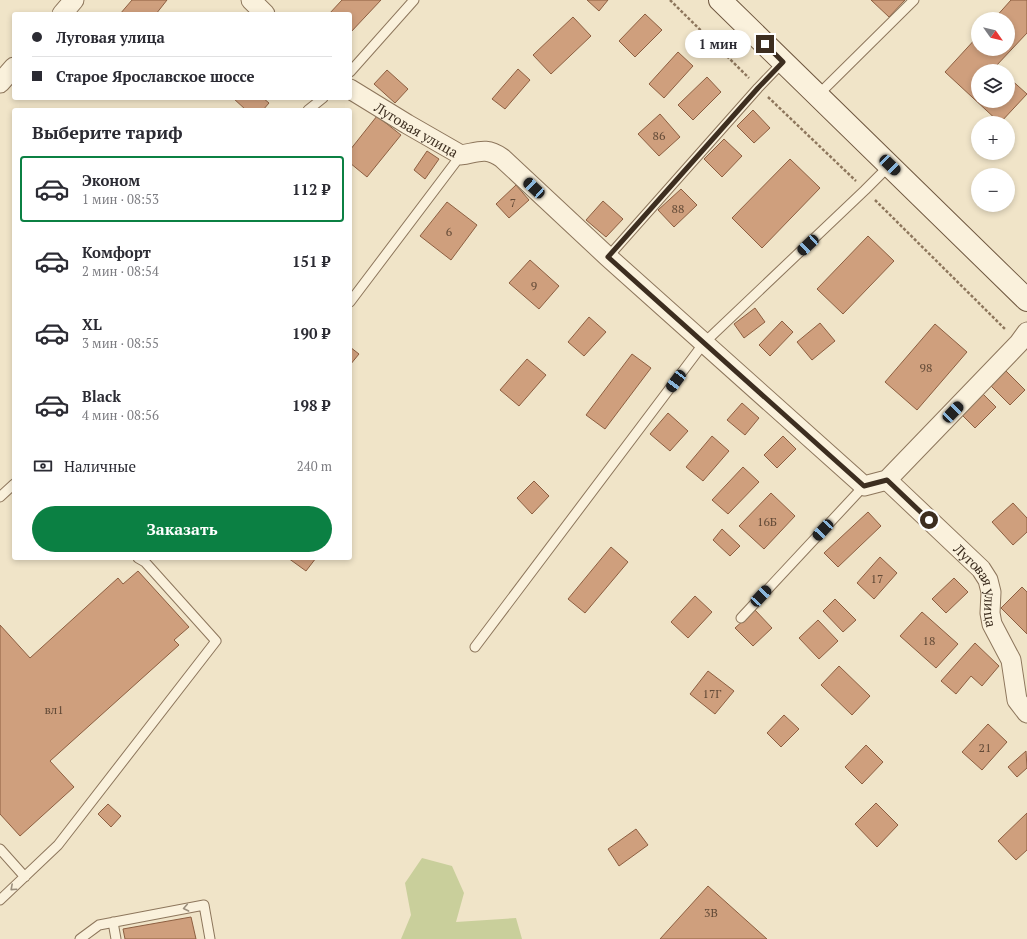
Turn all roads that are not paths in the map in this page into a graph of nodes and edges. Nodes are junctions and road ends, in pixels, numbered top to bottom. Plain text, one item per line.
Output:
1 (74, 0) edge
2 (250, 0) edge
3 (414, 0) edge
4 (720, 0) edge
5 (914, 0) edge
6 (64, 12) edge
7 (263, 12) edge
8 (783, 62) junction
9 (12, 69) edge
10 (352, 70) edge
11 (0, 83) edge
12 (352, 90) edge
13 (817, 96) junction
14 (320, 100) edge
15 (310, 108) edge
16 (461, 155) junction
17 (890, 165) junction
18 (608, 257) junction
19 (352, 299) edge
20 (1027, 300) edge
21 (1023, 337) edge
22 (704, 344) junction
23 (887, 480) junction
24 (12, 486) edge
25 (864, 486) junction
26 (0, 497) edge
27 (142, 560) edge
28 (741, 618) dead end
29 (475, 647) dead end
30 (1027, 713) edge
31 (0, 848) edge
32 (26, 877) junction
33 (0, 900) edge
34 (113, 922) junction
35 (80, 939) edge
36 (116, 939) edge
37 (210, 939) edge

1 - 6 street
2 - 7 street
3 - 10 lane
4 - 8 main road
5 - 13 lane
8 - 13 main road
8 - 18 lane
9 - 11 street
12 - 16 street, Луговая улица
13 - 17 main road
14 - 15 lane
16 - 18 street, Луговая улица
16 - 19 lane
17 - 20 main road
17 - 22 lane
18 - 22 street, Луговая улица
21 - 23 street
22 - 25 street, Луговая улица
22 - 29 lane
23 - 25 street
23 - 30 street, Луговая улица
24 - 26 lane
25 - 28 lane
27 - 32 lane
31 - 32 lane
32 -> 33 lane
34 - 35 lane
34 - 36 lane
37 -> 34 lane

